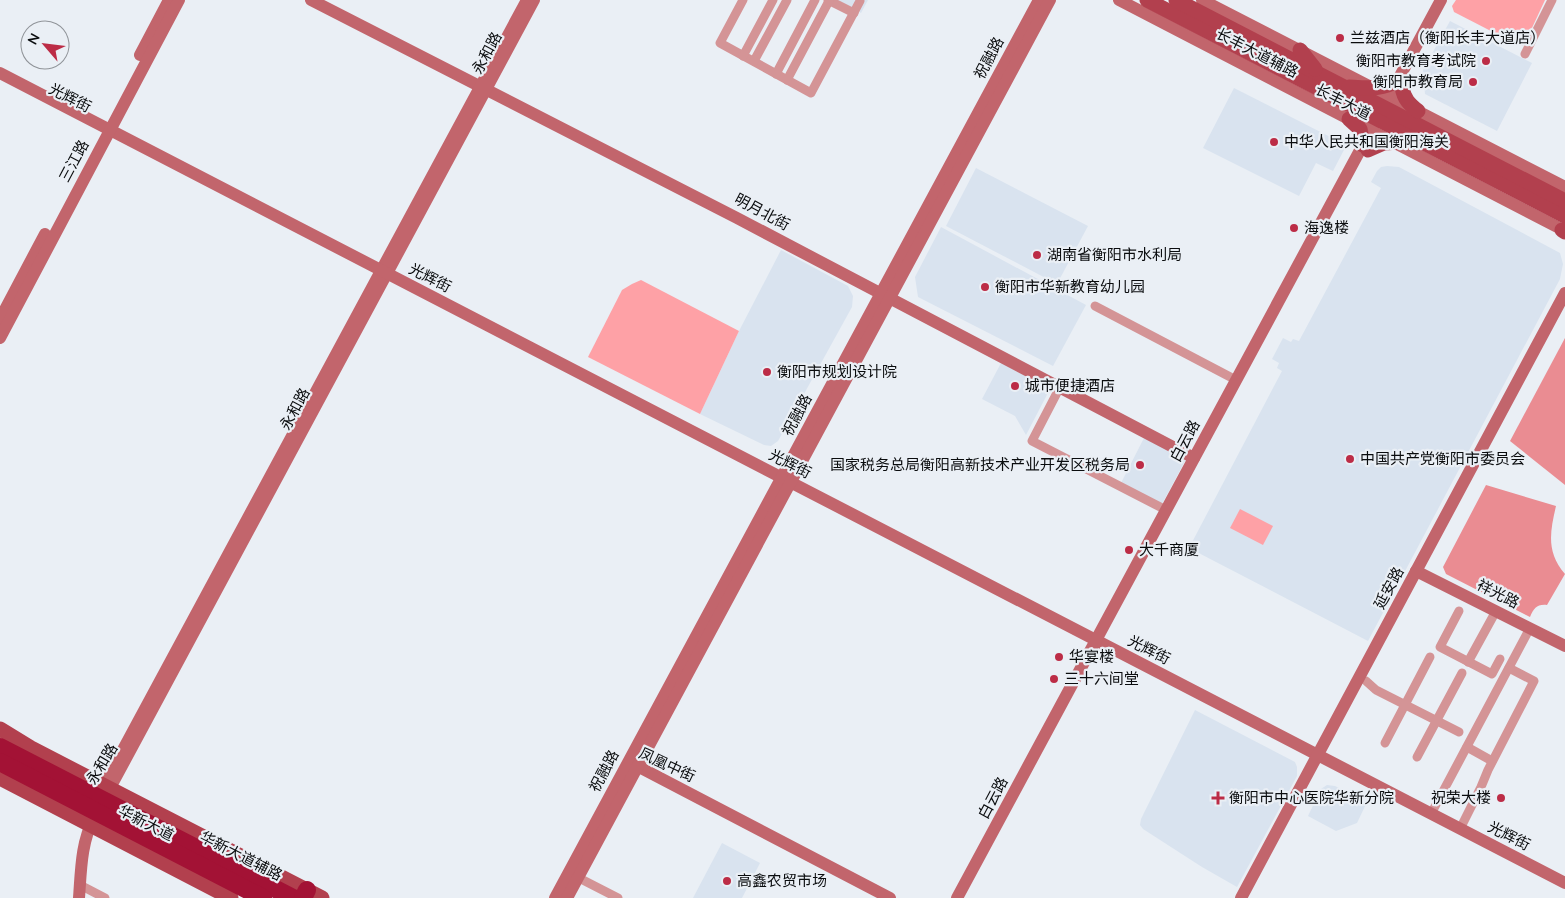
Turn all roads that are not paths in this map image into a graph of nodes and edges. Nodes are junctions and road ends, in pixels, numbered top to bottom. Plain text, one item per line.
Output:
1 (169, 0) edge
2 (179, 0) edge
3 (312, 0) edge
4 (324, 0) edge
5 (527, 0) edge
6 (534, 0) edge
7 (743, 0) edge
8 (773, 0) edge
9 (787, 0) edge
10 (815, 0) edge
11 (829, 0) edge
12 (1039, 0) edge
13 (1050, 0) edge
14 (1119, 0) edge
15 (1147, 0) edge
16 (1176, 0) edge
17 (1202, 0) edge
18 (1441, 0) edge
19 (1449, 0) edge
20 (1552, 0) edge
21 (860, 1) dead end
22 (854, 13) junction
23 (1300, 50) junction
24 (1525, 54) dead end
25 (743, 56) junction
26 (754, 61) junction
27 (0, 73) edge
28 (776, 74) junction
29 (1320, 74) junction
30 (0, 80) edge
31 (787, 80) junction
32 (484, 85) junction
33 (1343, 87) junction
34 (1374, 88) junction
35 (1387, 109) junction
36 (1418, 111) joint
37 (1349, 119) junction
38 (104, 131) junction
39 (1420, 141) junction
40 (1393, 142) junction
41 (1366, 148) junction
42 (1565, 212) edge
43 (383, 275) junction
44 (1565, 293) edge
45 (886, 294) junction
46 (1095, 306) dead end
47 (1565, 310) edge
48 (0, 319) edge
49 (0, 338) edge
50 (1236, 380) junction
51 (1060, 387) junction
52 (1196, 454) junction
53 (785, 483) junction
54 (1166, 510) junction
55 (1420, 573) junction
56 (1459, 611) dead end
57 (1496, 611) junction
58 (1530, 628) junction
59 (1098, 645) junction
60 (1565, 646) edge
61 (1430, 657) dead end
62 (1500, 659) dead end
63 (1468, 662) junction
64 (1509, 668) junction
65 (1462, 673) dead end
66 (1366, 681) junction
67 (1405, 704) junction
68 (1436, 721) junction
69 (0, 729) edge
70 (1459, 732) dead end
71 (1385, 742) dead end
72 (0, 747) edge
73 (1467, 747) junction
74 (1417, 757) dead end
75 (1320, 759) junction
76 (1492, 761) junction
77 (0, 762) edge
78 (634, 767) junction
79 (0, 778) edge
80 (100, 802) junction
81 (1431, 814) junction
82 (1460, 829) junction
83 (579, 878) junction
84 (1565, 883) edge
85 (80, 885) junction
86 (1565, 889) edge
87 (306, 896) edge
88 (79, 898) edge
89 (105, 898) edge
90 (231, 898) edge
91 (263, 898) edge
92 (555, 898) edge
93 (567, 898) edge
94 (618, 898) edge
95 (878, 898) edge
96 (890, 898) edge
97 (957, 898) edge
98 (966, 898) edge
99 (1241, 898) edge
100 (1250, 898) edge

1 - 38 main road, 三江路
2 - 38 main road, 三江路
3 - 32 main road, 明月北街
4 - 32 main road, 明月北街
5 - 32 main road, 永和路
6 - 32 main road, 永和路
7 - 25 street
8 - 25 street
9 - 26 street
10 - 28 street
11 - 22 street
11 - 31 street
12 - 45 main road, 祝融路
13 - 45 main road, 祝融路
14 - 37 main road, 长丰大道辅路
15 - 35 main road, 长丰大道
16 - 29 main road, 长丰大道
17 - 23 main road, 长丰大道辅路
18 - 35 main road, 白云路
19 - 35 main road, 白云路
20 - 24 street
21 - 22 street
22 - 31 street
23 - 29 main road
23 - 34 main road, 长丰大道辅路
25 - 26 street
26 - 28 street
27 - 38 main road, 光辉街
28 - 31 street
29 - 33 main road, 长丰大道
30 - 38 main road, 光辉街
32 - 43 main road, 永和路
32 - 45 main road, 明月北街
33 - 34 main road
33 - 35 main road, 长丰大道
34 - 35 main road
35 - 36 main road
35 - 37 main road, 长丰大道辅路
35 - 39 main road, 长丰大道
35 - 40 main road, 长丰大道辅路
35 - 41 main road, 白云路
35 - 42 main road, 长丰大道
36 - 42 main road
37 - 41 main road
38 - 43 main road, 光辉街
38 - 48 main road, 三江路
38 - 49 main road, 三江路
39 - 40 main road
39 - 42 main road, 长丰大道
40 - 41 main road
40 - 42 main road, 长丰大道辅路
41 - 50 main road, 白云路
41 - 59 main road, 白云路
43 - 53 main road, 光辉街
43 - 80 main road, 永和路
44 - 55 main road, 延安路
45 - 51 main road, 明月北街
45 - 52 main road, 明月北街
45 - 53 main road, 祝融路
46 - 50 street
47 - 55 main road, 延安路
50 - 52 main road, 白云路
51 - 52 main road, 明月北街
51 - 54 street
52 - 54 main road, 白云路
53 - 59 main road, 光辉街
53 - 78 main road, 祝融路
54 - 59 main road, 白云路
55 - 57 main road, 祥光路
55 - 66 main road, 延安路
55 - 75 main road, 延安路
56 - 63 street
57 - 58 main road, 祥光路
57 - 63 street
58 - 60 main road, 祥光路
58 - 64 street
59 - 75 main road, 光辉街
59 - 97 main road, 白云路
59 - 98 main road, 白云路
61 - 67 street
62 - 63 street
64 - 73 street
64 - 76 street
65 - 68 street
66 - 67 street
66 - 75 main road, 延安路
67 - 68 street
67 - 71 street
68 - 70 street
68 - 74 street
69 - 80 main road
72 - 80 highway, 华新大道
73 - 76 street
73 - 81 street
75 - 81 main road, 光辉街
75 - 86 main road, 光辉街
75 - 99 main road, 延安路
75 - 100 main road, 延安路
76 - 82 street
77 - 80 highway, 华新大道
78 - 83 main road, 祝融路
78 - 92 main road, 祝融路
78 - 95 main road, 凤凰中街
78 - 96 main road, 凤凰中街
79 - 80 main road
80 - 85 main road, 永和路
80 - 87 highway, 华新大道
80 - 90 main road
80 - 91 highway, 华新大道
81 - 82 main road, 光辉街
82 - 84 main road, 光辉街
83 - 93 main road, 祝融路
83 - 94 street
85 - 88 main road, 永和路
85 - 89 street

